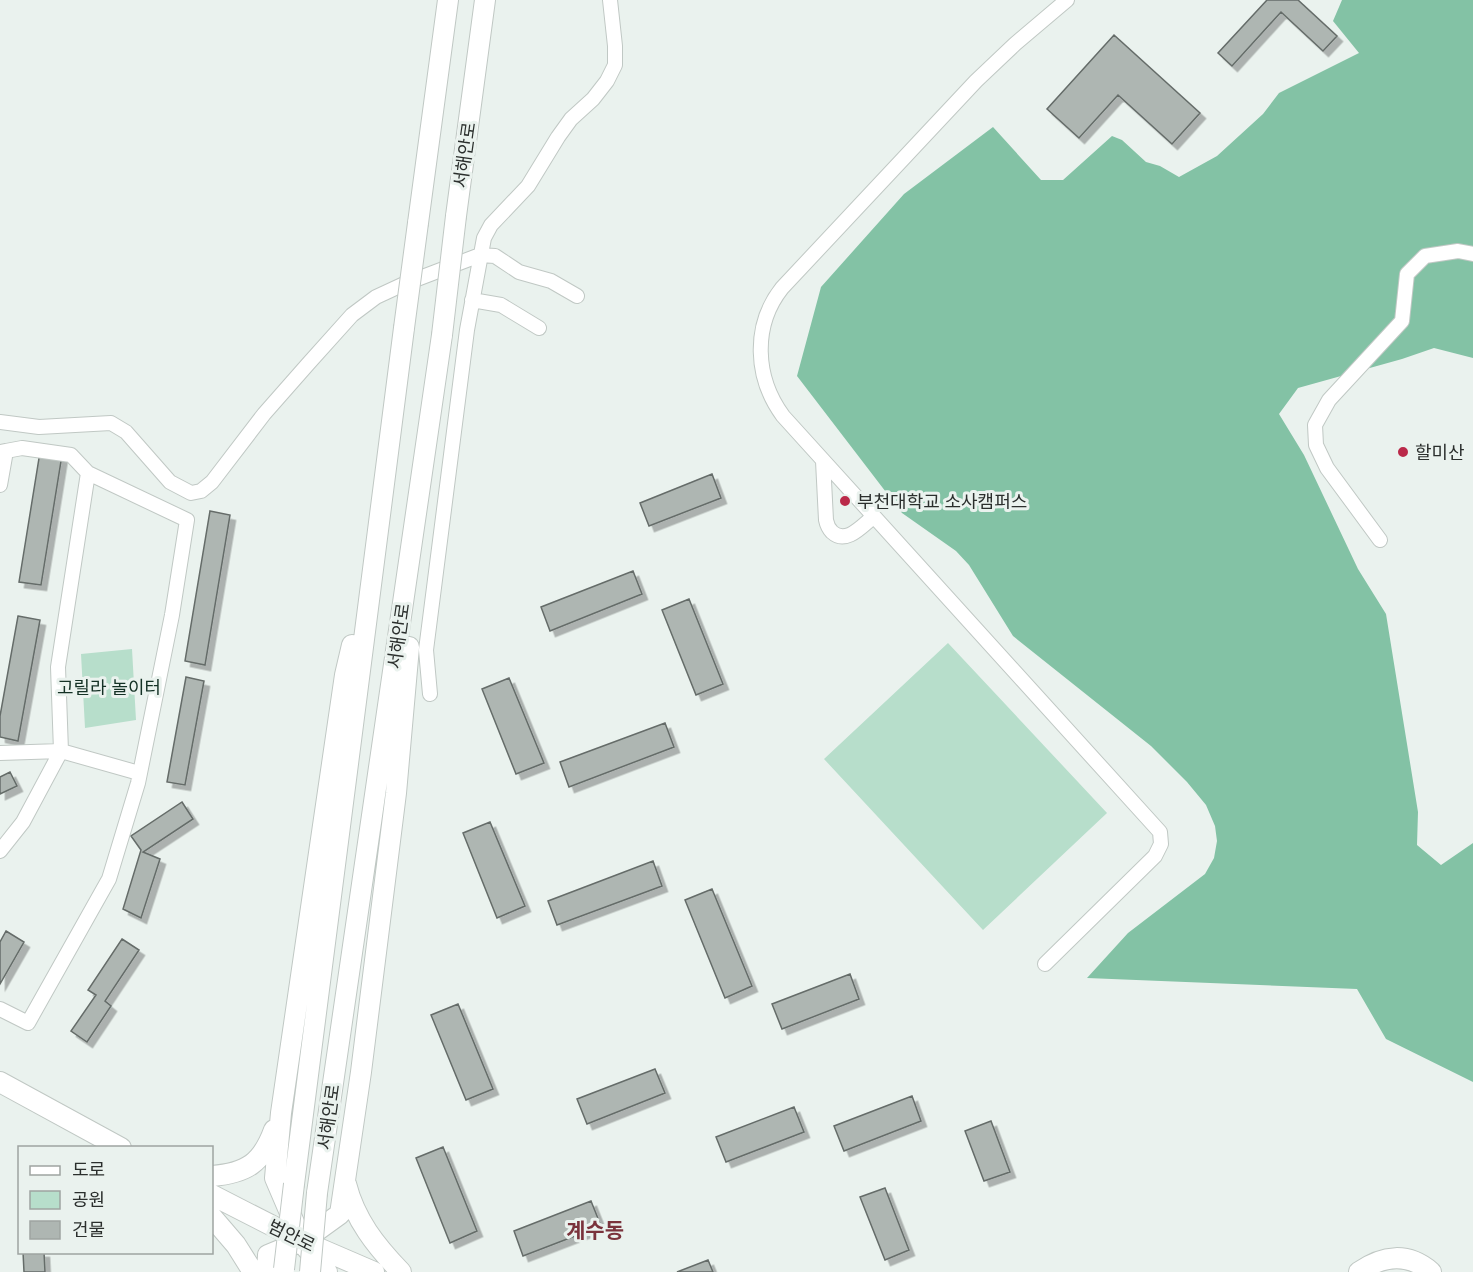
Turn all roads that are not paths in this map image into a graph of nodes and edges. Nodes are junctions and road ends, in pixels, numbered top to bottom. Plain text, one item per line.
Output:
1 (448, 0) edge
2 (485, 0) edge
3 (610, 0) edge
4 (1067, 0) edge
5 (1473, 254) edge
6 (480, 255) junction
7 (577, 296) dead end
8 (472, 300) junction
9 (539, 328) dead end
10 (0, 422) edge
11 (3, 452) edge
12 (823, 462) junction
13 (88, 473) junction
14 (0, 485) edge
15 (873, 516) junction
16 (378, 530) junction
17 (413, 534) junction
18 (1380, 540) dead end
19 (430, 694) dead end
20 (61, 751) junction
21 (0, 753) edge
22 (140, 773) junction
23 (0, 851) edge
24 (1045, 964) dead end
25 (0, 1009) edge
26 (0, 1082) edge
27 (281, 1113) junction
28 (117, 1146) edge
29 (213, 1176) edge
30 (345, 1179) junction
31 (213, 1196) edge
32 (213, 1217) edge
33 (302, 1241) junction
34 (278, 1271) edge
35 (253, 1272) edge
36 (310, 1272) edge
37 (327, 1272) edge
38 (374, 1272) edge
39 (401, 1272) edge
40 (1359, 1272) edge
41 (1431, 1272) edge

1 - 16 main road, 서해안로, bridge
2 - 17 main road, 서해안로, bridge
3 - 6 street
4 - 12 street
5 - 18 street
6 - 7 street
6 - 8 street
6 - 10 street
8 - 9 street
8 - 19 street
11 - 13 street
11 - 14 street
12 - 15 street
12 - 15 street
13 - 20 street
13 - 22 street
15 - 24 street
16 - 27 main road
16 - 34 main road, 서해안로, bridge
17 - 30 main road
17 - 36 main road, 서해안로, bridge
20 - 21 street
20 - 22 street
20 - 23 street
22 - 25 street
26 - 28 main road
27 - 29 main road
27 - 33 main road
30 - 33 main road
30 - 39 main road
31 - 33 main road, 범안로
32 - 35 main road
33 - 34 main road
33 - 37 main road
33 - 38 main road, 범안로
40 - 41 main road

